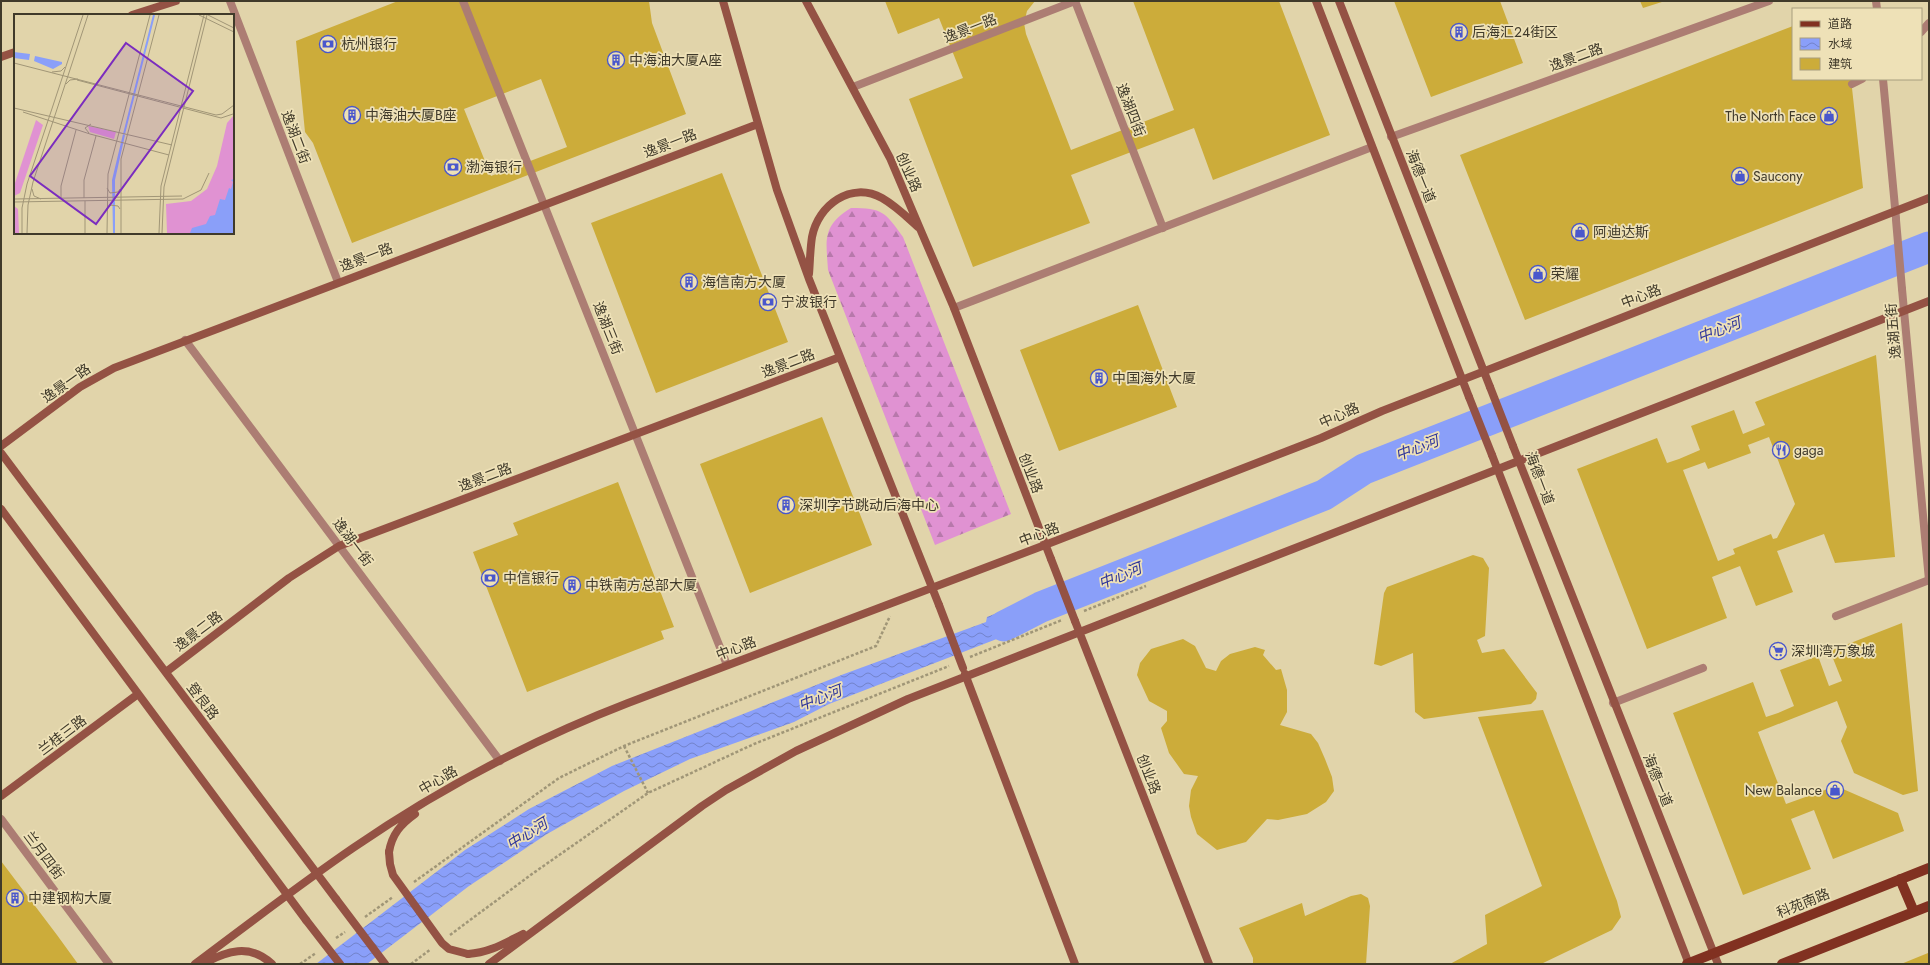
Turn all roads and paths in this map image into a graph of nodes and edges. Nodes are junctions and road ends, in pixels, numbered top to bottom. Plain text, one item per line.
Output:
1 (176, 1) edge
2 (230, 1) edge
3 (463, 1) edge
4 (723, 1) edge
5 (806, 1) edge
6 (1075, 1) edge
7 (1316, 1) edge
8 (1339, 1) edge
9 (1769, 1) edge
10 (135, 14) edge
11 (1929, 23) edge
12 (1922, 31) edge
13 (14, 52) edge
14 (1, 57) edge
15 (1860, 80) edge
16 (1883, 80) edge
17 (1852, 84) dead end
18 (853, 87) junction
19 (758, 124) junction
20 (1392, 137) junction
21 (1372, 147) junction
22 (1929, 198) edge
23 (544, 204) junction
24 (1895, 211) junction
25 (1162, 228) junction
26 (921, 231) junction
27 (809, 279) junction
28 (338, 282) junction
29 (1929, 301) edge
30 (954, 308) junction
31 (1904, 311) junction
32 (185, 340) junction
33 (840, 357) junction
34 (1484, 371) junction
35 (1462, 379) junction
36 (636, 434) junction
37 (1, 446) edge
38 (1, 453) edge
39 (1519, 461) junction
40 (1497, 470) junction
41 (1, 509) edge
42 (1045, 545) junction
43 (339, 546) junction
44 (1929, 580) edge
45 (932, 588) junction
46 (897, 602) junction
47 (1836, 616) dead end
48 (1079, 633) junction
49 (727, 665) junction
50 (1703, 668) dead end
51 (166, 672) junction
52 (966, 678) junction
53 (138, 694) junction
54 (1613, 703) junction
55 (624, 746) junction
56 (500, 761) junction
57 (648, 793) dead end
58 (441, 794) junction
59 (1, 796) edge
60 (1, 819) edge
61 (1929, 868) edge
62 (316, 874) junction
63 (1900, 879) junction
64 (410, 884) dead end
65 (398, 894) dead end
66 (288, 895) junction
67 (1929, 906) edge
68 (1914, 912) junction
69 (547, 921) junction
70 (359, 922) dead end
71 (346, 931) dead end
72 (333, 940) dead end
73 (320, 949) dead end
74 (1713, 954) junction
75 (109, 964) edge
76 (195, 964) edge
77 (203, 964) edge
78 (272, 964) edge
79 (300, 964) edge
80 (340, 964) edge
81 (385, 964) edge
82 (489, 964) edge
83 (1075, 964) edge
84 (1209, 964) edge
85 (1688, 964) edge
86 (1718, 964) edge
87 (1782, 964) edge

1 - 10 main road
2 - 28 street, 逸湖二街
3 - 23 street, 逸湖三街
4 - 19 main road
5 - 18 main road, 创业路
6 - 18 street, 逸景一路
6 - 25 street, 逸湖四街
7 - 21 main road
8 - 20 main road, 海德一道
9 - 20 street, 逸景二路
11 - 12 street
13 - 14 main road
15 - 17 street
16 - 24 street, 逸湖五街
18 - 26 main road, 创业路
19 - 23 main road, 逸景一路
19 - 27 main road
20 - 34 main road, 海德一道
21 - 25 street
21 - 35 main road
22 - 24 main road, 中心路
23 - 28 main road, 逸景一路
23 - 36 street, 逸湖三街
24 - 31 street, 逸湖五街, bridge
24 - 34 main road, 中心路
25 - 30 street
26 - 27 main road
26 - 30 main road, 创业路
27 - 33 main road
28 - 32 main road, 逸景一路
29 - 31 main road
30 - 42 main road, 创业路
31 - 39 main road
31 - 44 street, 逸湖五街
32 - 37 main road, 逸景一路
32 - 43 street, 逸湖一街
33 - 36 main road, 逸景二路
33 - 45 main road
34 - 35 main road, 中心路
34 - 39 main road, 海德一道, bridge
35 - 40 main road, bridge
35 - 42 main road, 中心路
36 - 43 main road, 逸景二路
36 - 49 street, 逸湖三街
38 - 51 main road, 登良路
39 - 40 main road
39 - 54 main road, 海德一道
40 - 48 main road
40 - 85 main road
41 - 53 main road
42 - 45 main road, 中心路
42 - 48 main road, 创业路, bridge
43 - 51 main road, 逸景二路
43 - 56 street, 逸湖一街
44 - 47 street
45 - 46 main road, 中心路
45 - 52 main road, bridge
46 - 49 main road, 中心路
46 - 55 path
48 - 52 main road
48 - 84 main road, 创业路
49 - 56 main road, 中心路
50 - 54 street
51 - 62 main road, 登良路
52 - 69 main road
52 - 83 main road
53 - 59 main road, 兰桂三路
53 - 66 main road
54 - 74 main road, 海德一道
55 - 57 path
55 - 64 path
56 - 58 main road, 中心路
58 - 62 main road, 中心路
58 - 69 main road, bridge
60 - 75 street, 兰月四街
61 - 63 main road, 科苑南路
62 - 66 main road, 中心路
62 - 81 main road, 登良路, bridge
63 - 68 main road
63 - 74 main road, 科苑南路
65 - 70 path
66 - 76 main road, 中心路
66 - 80 main road, bridge
67 - 68 main road
68 - 87 main road
69 - 82 main road
71 - 72 path
73 - 79 path
74 - 85 main road, 科苑南路
74 - 86 main road, 海德一道
77 - 78 main road

